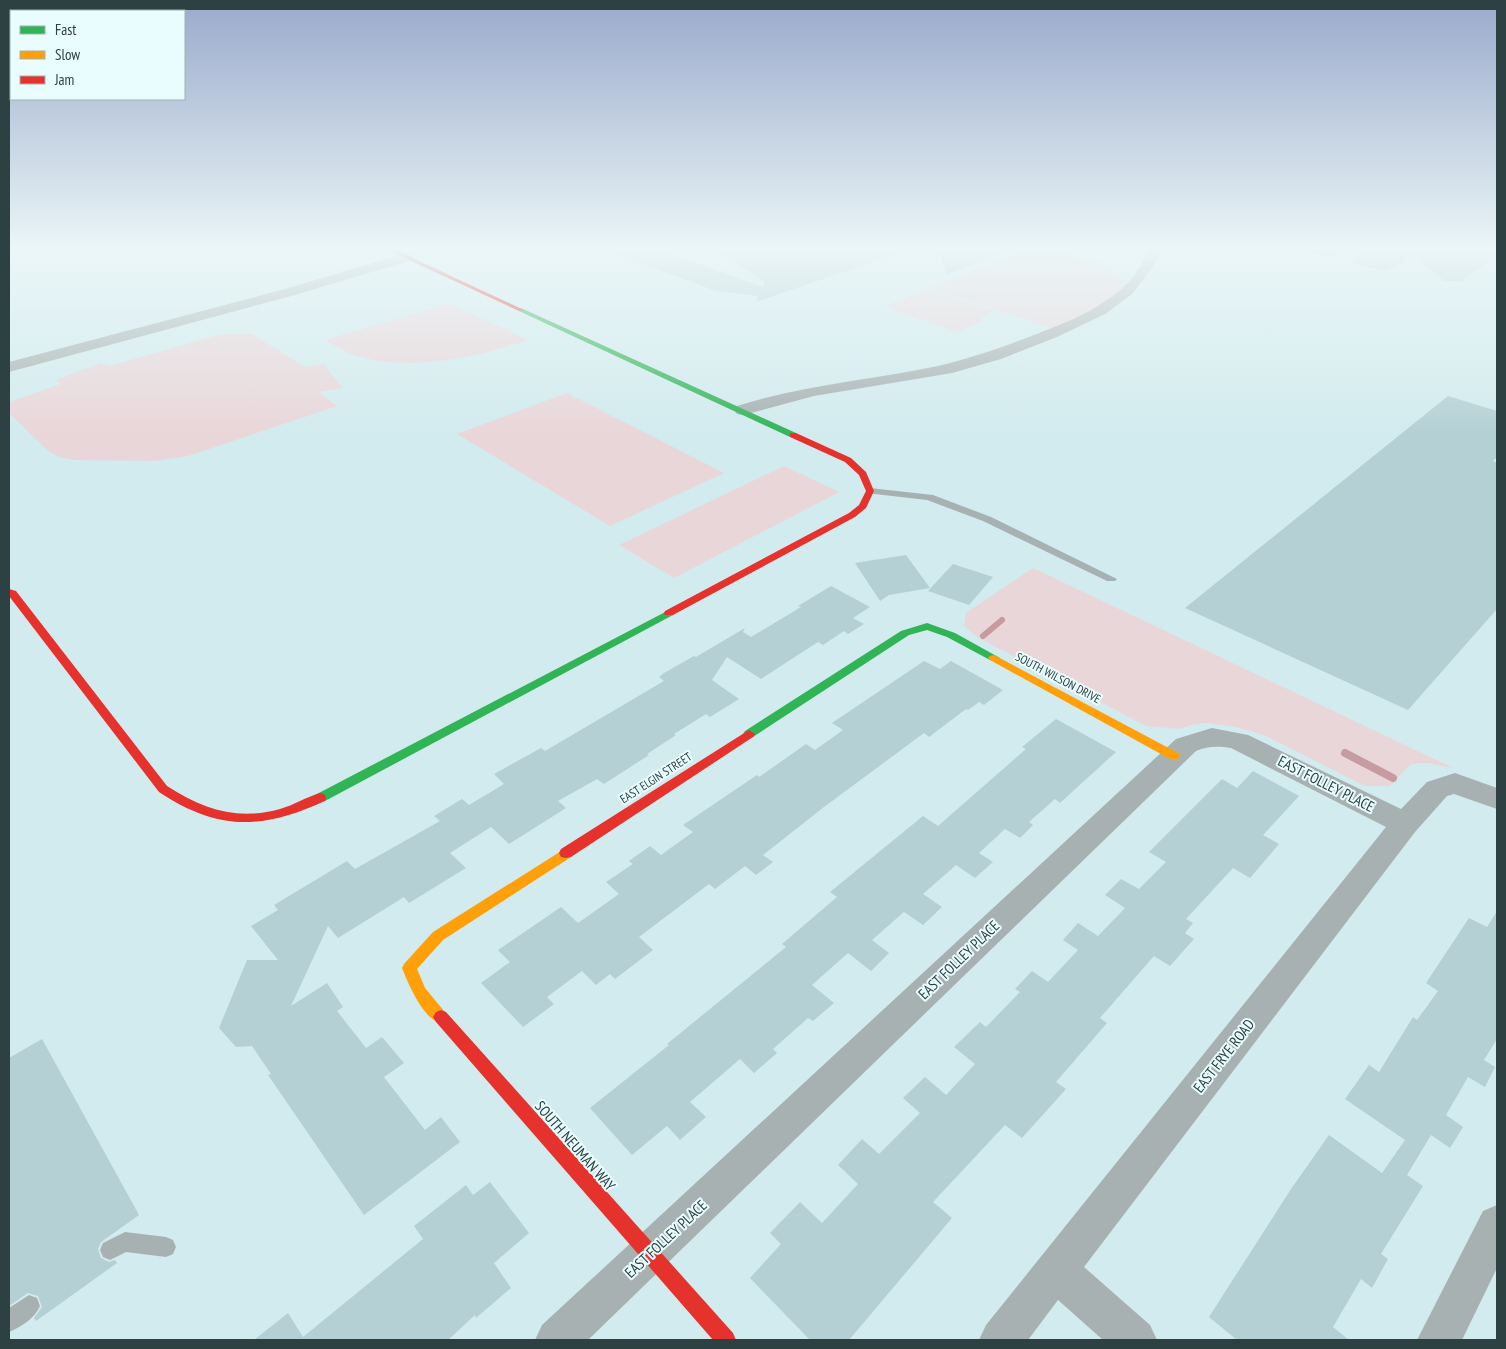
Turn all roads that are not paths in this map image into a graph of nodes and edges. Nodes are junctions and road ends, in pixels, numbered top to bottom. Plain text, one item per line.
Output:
1 (223, 310) edge
2 (523, 310) edge
3 (1103, 310) edge
4 (9, 367) edge
5 (743, 410) junction
6 (870, 491) junction
7 (1111, 579) dead end
8 (9, 592) edge
9 (927, 626) joint
10 (1174, 756) junction
11 (1497, 799) edge
12 (1405, 824) junction
13 (410, 968) joint
14 (1497, 1225) edge
15 (166, 1247) dead end
16 (110, 1250) dead end
17 (650, 1254) junction
18 (1056, 1270) junction
19 (29, 1306) dead end
20 (9, 1321) edge
21 (557, 1340) edge
22 (726, 1340) edge
23 (1002, 1340) edge
24 (1135, 1340) edge
25 (1439, 1340) edge

1 - 4 street
2 - 5 street
3 - 5 street
5 - 6 street
6 - 7 lane
6 - 8 street
9 - 10 street, SOUTH WILSON DRIVE
9 - 13 street, EAST ELGIN STREET
10 - 12 street, EAST FOLLEY PLACE
10 - 17 street, EAST FOLLEY PLACE
11 - 12 street, EAST FRYE ROAD
12 - 18 street, EAST FRYE ROAD
13 - 17 street, SOUTH NEUMAN WAY
14 - 25 street
15 - 16 lane
17 - 21 street, EAST FOLLEY PLACE
17 - 22 street, SOUTH NEUMAN WAY
18 - 23 street, EAST FRYE ROAD
18 - 24 street
19 - 20 lane

